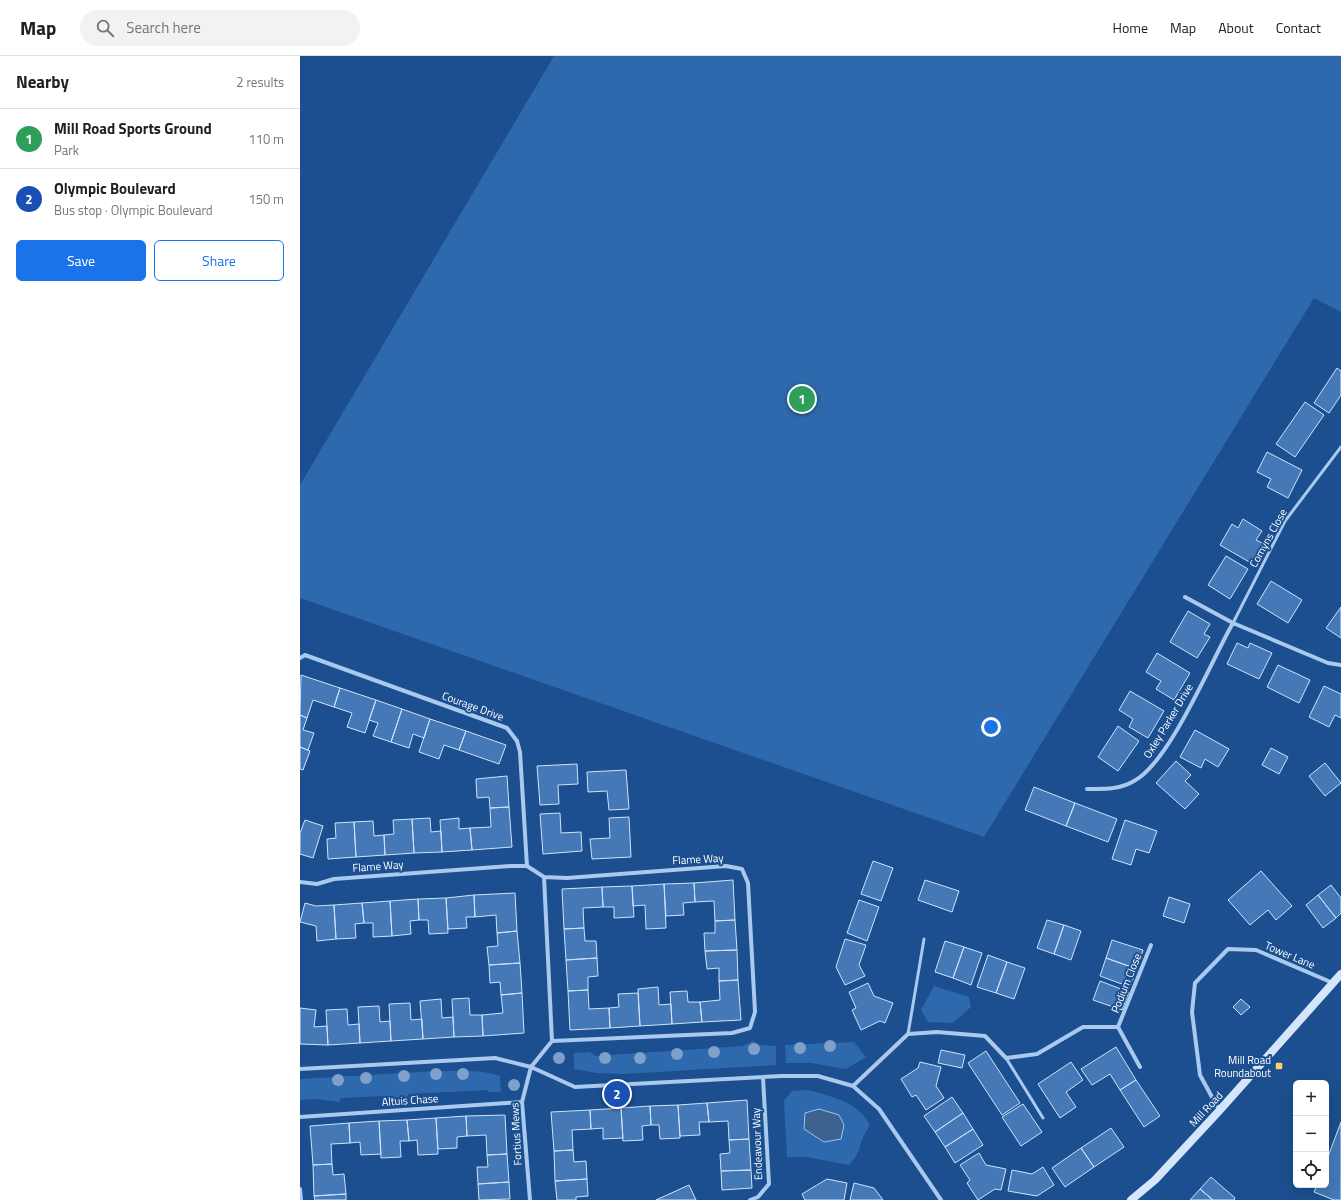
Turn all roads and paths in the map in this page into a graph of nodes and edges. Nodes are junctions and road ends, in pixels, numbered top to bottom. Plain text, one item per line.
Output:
1 (1341, 447) edge
2 (1185, 597) dead end
3 (1233, 622) junction
4 (300, 658) edge
5 (1341, 665) edge
6 (1087, 789) dead end
7 (527, 866) junction
8 (544, 877) junction
9 (300, 882) edge
10 (924, 939) dead end
11 (1151, 945) dead end
12 (1341, 974) edge
13 (1333, 982) junction
14 (1118, 1027) junction
15 (908, 1034) junction
16 (552, 1040) junction
17 (1006, 1058) junction
18 (531, 1067) junction
19 (1140, 1067) dead end
20 (300, 1069) edge
21 (763, 1078) junction
22 (853, 1086) junction
23 (522, 1102) junction
24 (1219, 1111) junction
25 (300, 1117) edge
26 (1043, 1118) dead end
27 (300, 1189) edge
28 (301, 1200) edge
29 (530, 1200) edge
30 (750, 1200) edge
31 (941, 1200) edge
32 (1131, 1200) edge

1 - 3 lane, Comyns Close
2 - 3 street
3 - 5 street
3 - 6 street, Oxley Parker Drive
4 - 7 street, Courage Drive
7 - 8 street
7 - 9 street, Flame Way
8 - 16 street
8 - 16 street, Flame Way
10 - 15 lane
11 - 14 street, Podium Close
12 - 13 street, Mill Road
13 - 24 street, Mill Road
13 - 24 street, Tower Lane
14 - 17 street, Podium Close
14 - 19 street, Podium Close
15 - 17 street
15 - 22 street
16 - 18 street
17 - 26 lane
18 - 20 street
18 - 21 street
18 - 23 street, Fortius Mews
21 - 22 street
21 - 30 street, Endeavour Way
22 - 31 street
23 - 25 street, Altuis Chase
23 - 29 street, Fortius Mews
24 - 32 street, Mill Road
27 - 28 street

